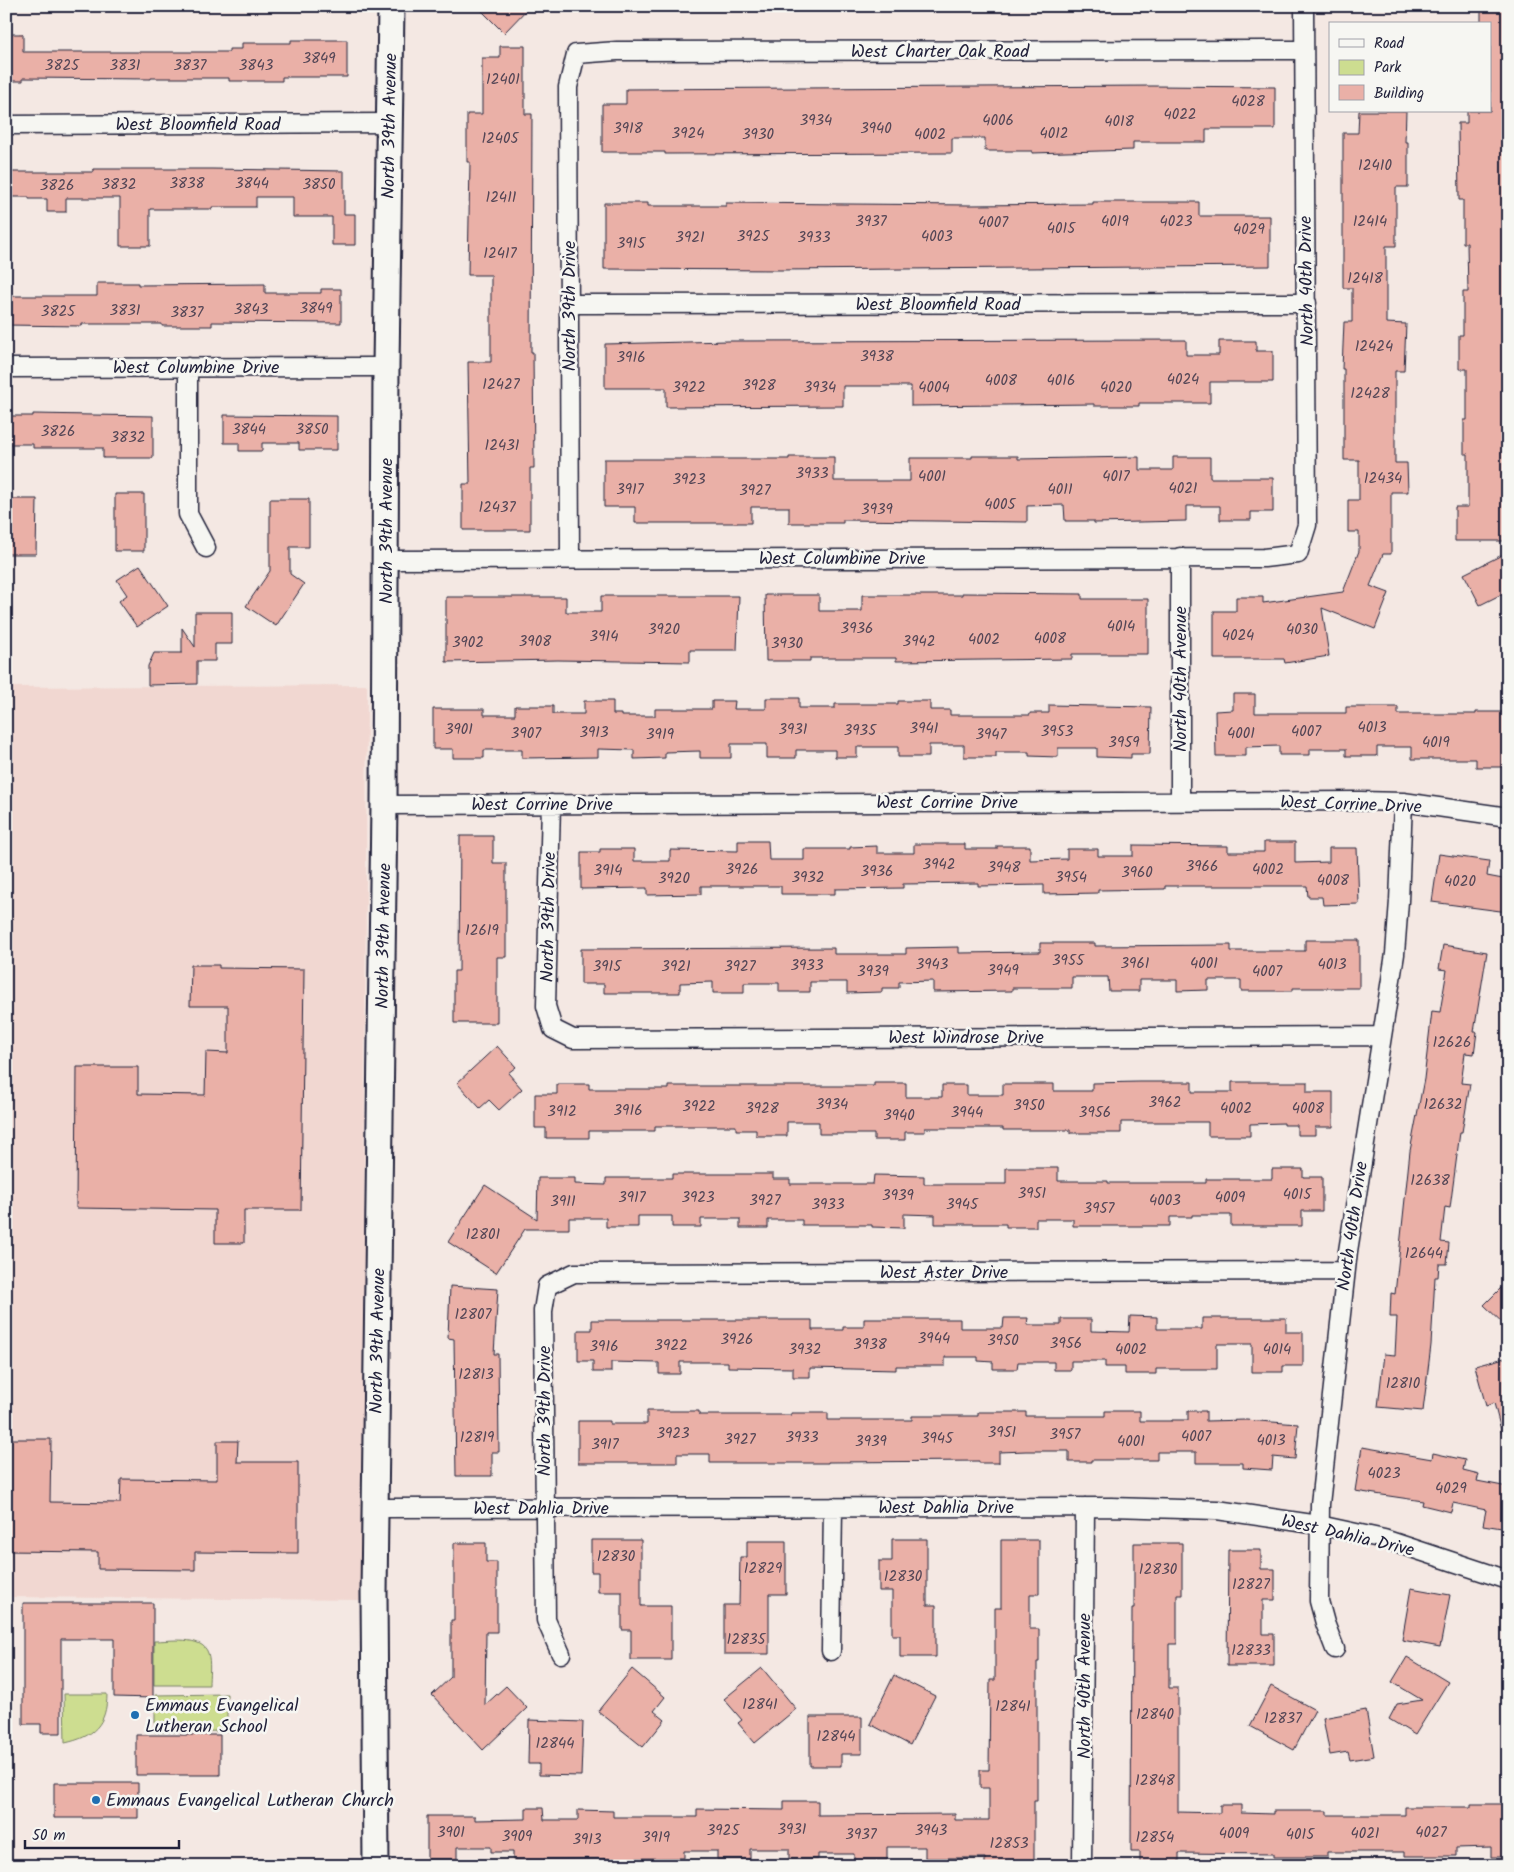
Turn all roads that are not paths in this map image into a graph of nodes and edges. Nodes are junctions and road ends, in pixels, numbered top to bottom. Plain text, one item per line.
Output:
1 (391, 6) edge
2 (1304, 6) edge
3 (1304, 50) junction
4 (576, 54) joint
5 (389, 123) junction
6 (6, 126) edge
7 (1307, 303) junction
8 (569, 304) junction
9 (188, 367) junction
10 (386, 367) junction
11 (6, 368) edge
12 (206, 548) dead end
13 (1298, 554) joint
14 (1180, 557) junction
15 (570, 559) junction
16 (386, 560) junction
17 (1180, 802) junction
18 (1403, 802) junction
19 (551, 804) junction
20 (384, 805) junction
21 (1508, 817) edge
22 (553, 1029) joint
23 (1381, 1036) junction
24 (1345, 1271) junction
25 (547, 1286) joint
26 (833, 1507) junction
27 (1085, 1507) junction
28 (375, 1508) junction
29 (544, 1508) junction
30 (1320, 1525) junction
31 (1508, 1580) edge
32 (1335, 1649) dead end
33 (831, 1652) dead end
34 (561, 1654) dead end
35 (376, 1866) edge
36 (1082, 1866) edge

1 - 5 street, North 39th Avenue
2 - 3 street, North 40th Drive
3 - 4 street, West Charter Oak Road
3 - 7 street, North 40th Drive
4 - 8 street, North 39th Drive
5 - 6 street, West Bloomfield Road
5 - 10 street, North 39th Avenue
7 - 8 street, West Bloomfield Road
7 - 13 street, North 40th Drive
8 - 15 street, North 39th Drive
9 - 10 street, West Columbine Drive
9 - 11 street, West Columbine Drive
9 - 12 street
10 - 16 street, North 39th Avenue
13 - 14 street, West Columbine Drive
14 - 15 street, West Columbine Drive
14 - 17 street, North 40th Avenue
15 - 16 street, West Columbine Drive
16 - 20 street, North 39th Avenue
17 - 18 street, West Corrine Drive
17 - 19 street, West Corrine Drive
18 - 21 street, West Corrine Drive
18 - 23 street, North 40th Drive
19 - 20 street, West Corrine Drive
19 - 22 street, North 39th Drive
20 - 28 street, North 39th Avenue
22 - 23 street, West Windrose Drive
23 - 24 street, North 40th Drive
24 - 25 street, West Aster Drive
24 - 30 street, North 40th Drive
25 - 29 street, North 39th Drive
26 - 27 street, West Dahlia Drive
26 - 29 street, West Dahlia Drive
26 - 33 street
27 - 30 street, West Dahlia Drive
27 - 36 street, North 40th Avenue
28 - 29 street, West Dahlia Drive
28 - 35 street, North 39th Avenue
29 - 34 street, North 39th Drive
30 - 31 street, West Dahlia Drive
30 - 32 street, North 40th Drive

